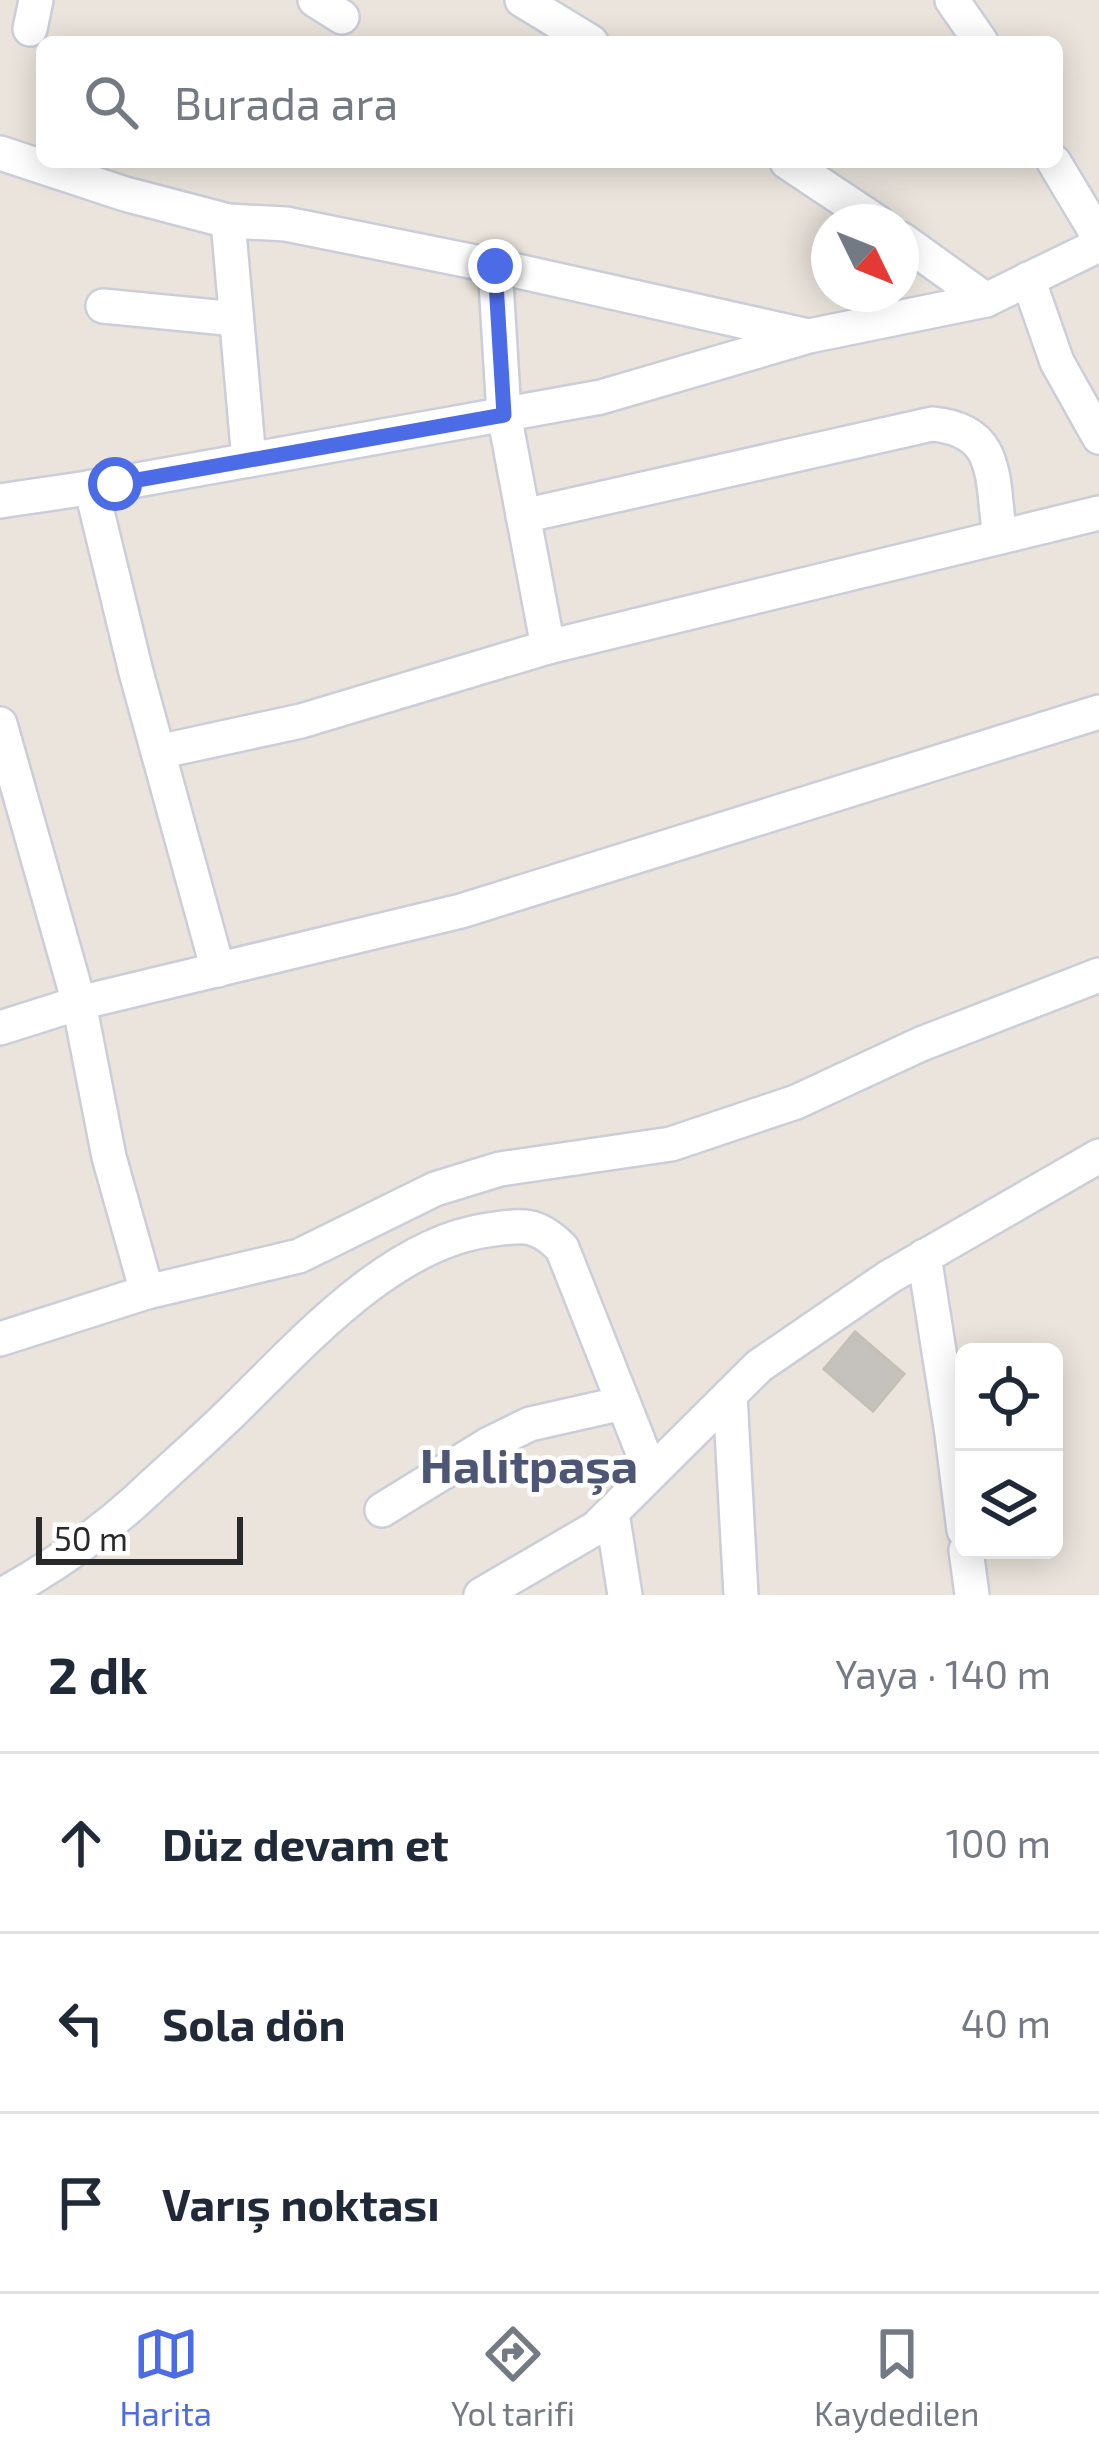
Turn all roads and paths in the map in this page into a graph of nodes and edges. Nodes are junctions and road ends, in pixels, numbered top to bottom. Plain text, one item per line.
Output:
1 (522, 0) edge
2 (952, 0) edge
3 (581, 36) edge
4 (977, 36) edge
5 (0, 153) edge
6 (36, 165) edge
7 (46, 168) edge
8 (796, 168) edge
9 (1057, 168) edge
10 (850, 204) edge
11 (228, 221) junction
12 (919, 252) edge
13 (1094, 253) edge
14 (495, 266) junction
15 (1028, 279) junction
16 (986, 300) junction
17 (103, 306) dead end
18 (236, 319) junction
19 (808, 336) junction
20 (504, 415) junction
21 (1099, 436) edge
22 (249, 460) junction
23 (91, 487) junction
24 (0, 501) edge
25 (1099, 513) edge
26 (523, 516) junction
27 (1000, 537) junction
28 (548, 647) junction
29 (1099, 712) edge
30 (0, 724) edge
31 (158, 752) junction
32 (218, 970) junction
33 (1099, 975) edge
34 (79, 1004) junction
35 (0, 1028) edge
36 (1099, 1156) edge
37 (924, 1256) junction
38 (147, 1292) junction
39 (0, 1339) edge
40 (730, 1395) junction
41 (623, 1403) junction
42 (955, 1458) edge
43 (651, 1474) junction
44 (382, 1510) dead end
45 (612, 1513) junction
46 (967, 1559) edge
47 (2, 1595) edge
48 (481, 1595) edge
49 (625, 1595) edge
50 (742, 1595) edge
51 (972, 1595) edge

1 - 3 street
2 - 4 street
5 - 6 street
7 - 11 street
8 - 10 street
9 - 13 street
11 - 14 street
11 - 18 street
12 - 16 street
13 - 15 street
14 - 19 street
14 - 20 street
15 - 16 street
15 - 21 street
16 - 19 street
17 - 18 street
18 - 22 street
19 - 20 street
20 - 22 street
20 - 26 street
22 - 23 street
23 - 24 street
23 - 31 street
25 - 27 street
26 - 27 street
26 - 28 street
27 - 28 street
28 - 31 street
29 - 32 street
30 - 34 street
31 - 32 street
32 - 34 street
33 - 38 street
34 - 35 street
34 - 38 street
36 - 37 street
37 - 40 street
37 - 42 street
38 - 39 street
40 - 43 street
40 - 50 street
41 - 43 street
41 - 44 street
41 - 47 street
43 - 45 street
45 - 48 street
45 - 49 street
46 - 51 street

